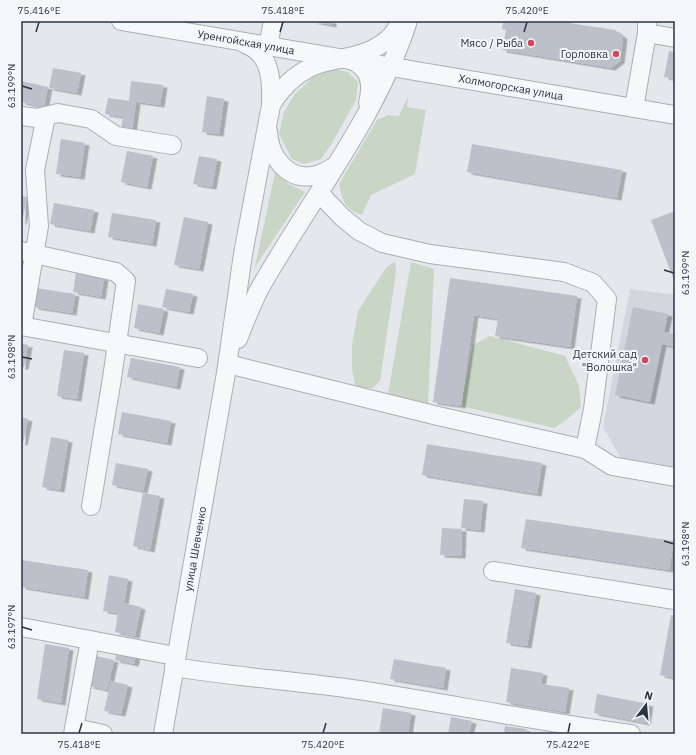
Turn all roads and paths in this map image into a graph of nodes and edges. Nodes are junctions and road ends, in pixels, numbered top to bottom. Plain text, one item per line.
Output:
1 (121, 21) edge
2 (273, 21) edge
3 (401, 21) edge
4 (408, 21) edge
5 (647, 27) edge
6 (675, 38) edge
7 (231, 39) junction
8 (268, 46) junction
9 (346, 58) junction
10 (391, 66) junction
11 (634, 108) junction
12 (270, 110) junction
13 (675, 115) edge
14 (21, 116) edge
15 (46, 116) junction
16 (364, 116) junction
17 (172, 145) dead end
18 (335, 166) junction
19 (319, 193) junction
20 (28, 253) edge
21 (22, 326) edge
22 (117, 344) junction
23 (198, 358) dead end
24 (228, 364) junction
25 (586, 449) junction
26 (675, 477) edge
27 (91, 506) dead end
28 (493, 571) dead end
29 (675, 600) edge
30 (21, 627) edge
31 (90, 640) junction
32 (174, 662) junction
33 (74, 731) edge
34 (103, 734) edge
35 (163, 734) edge
36 (631, 734) edge

1 - 7 street, Уренгойская улица
2 - 8 street
3 - 9 street
4 - 10 street
5 - 6 street
5 - 11 street
7 - 8 street, Уренгойская улица
7 - 12 street
8 - 9 street, Уренгойская улица
9 - 10 street, Холмогорская улица
9 - 12 street
9 - 16 street
10 - 11 street, Холмогорская улица
10 - 16 street
11 - 13 street, Холмогорская улица
12 - 18 street
12 - 24 street
14 - 15 street
15 - 17 street
15 - 20 street
16 - 18 street
18 - 19 street
19 - 24 street
19 - 25 street
20 - 21 street
20 - 22 street
21 - 22 street
22 - 23 street
22 - 27 street
24 - 25 street
24 - 32 street, улица Шевченко
25 - 26 street
28 - 29 street
30 - 31 street
31 - 32 street
31 - 33 street
32 - 35 street, улица Шевченко
32 - 36 street
33 - 34 street

